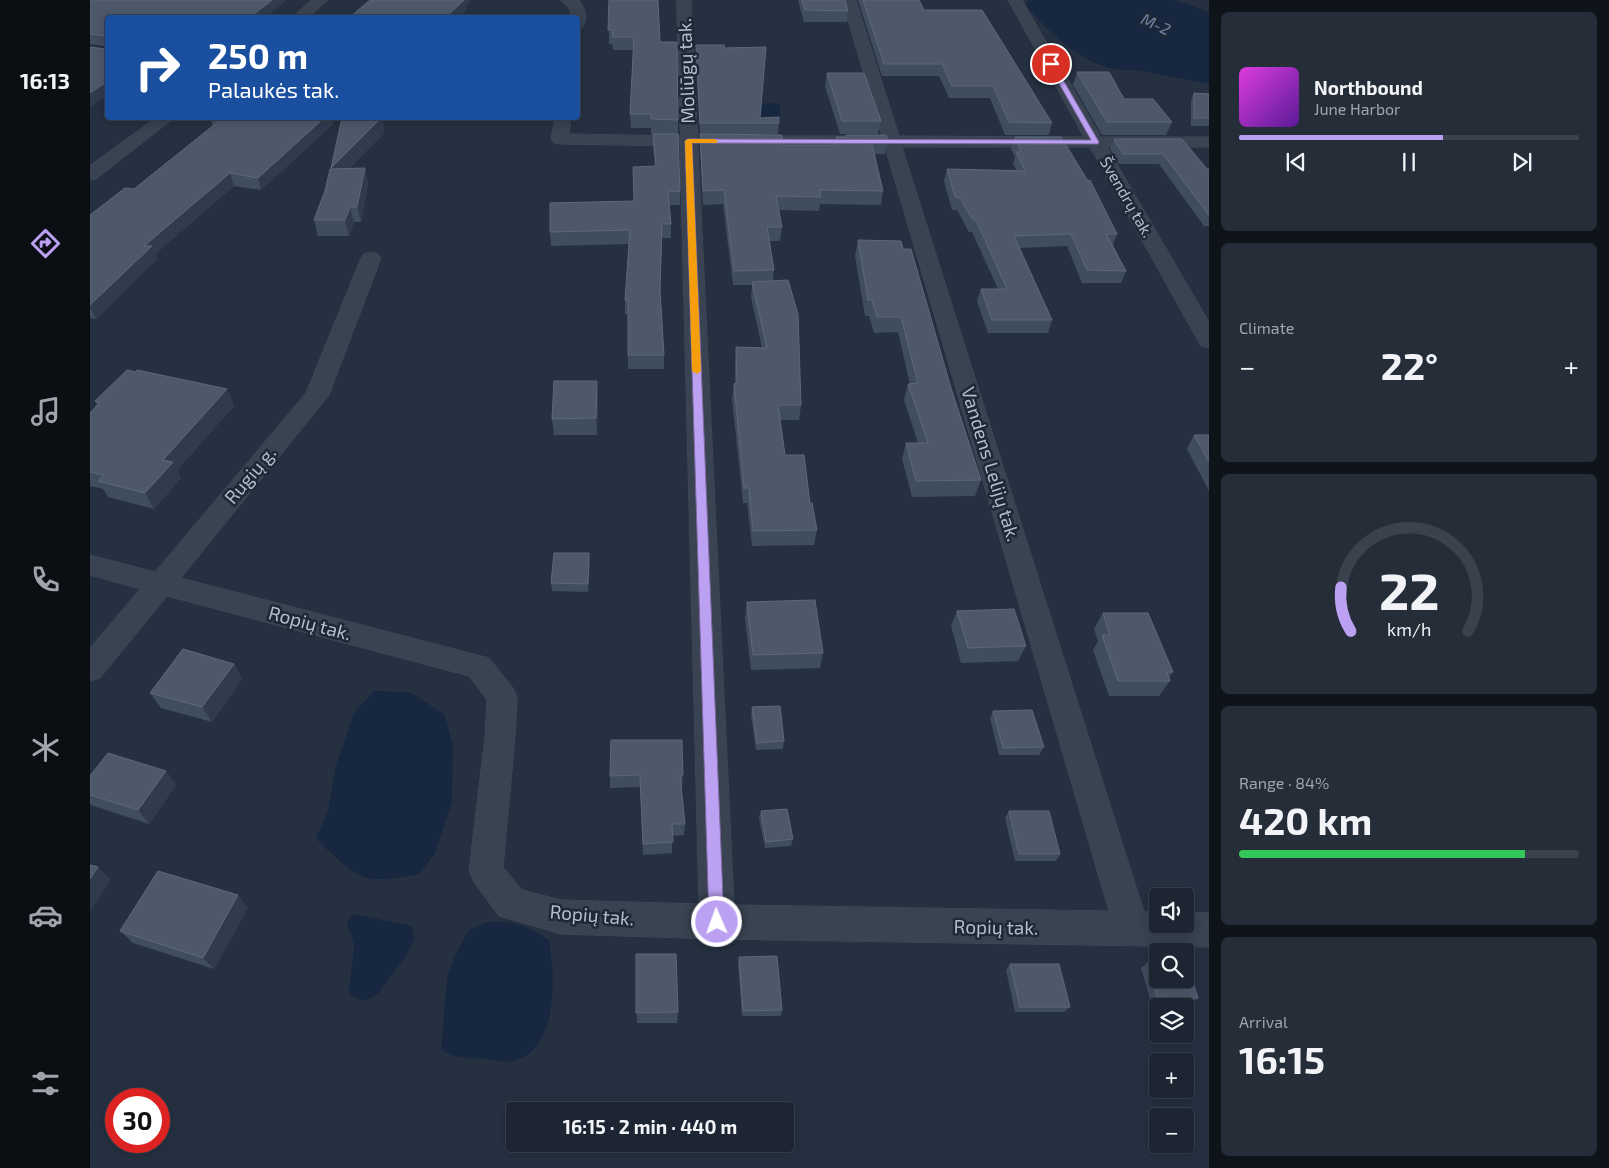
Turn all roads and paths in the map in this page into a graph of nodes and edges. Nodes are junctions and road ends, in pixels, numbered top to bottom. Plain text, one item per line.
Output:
1 (322, 0) edge
2 (568, 0) edge
3 (684, 0) edge
4 (849, 0) edge
5 (1015, 0) edge
6 (302, 15) edge
7 (579, 15) edge
8 (163, 120) edge
9 (564, 120) edge
10 (698, 141) junction
11 (727, 141) edge
12 (892, 141) junction
13 (1096, 142) junction
14 (1209, 142) edge
15 (90, 176) edge
16 (370, 258) dead end
17 (1209, 341) edge
18 (90, 565) edge
19 (160, 584) junction
20 (90, 669) edge
21 (717, 922) junction
22 (1132, 929) junction
23 (1209, 930) edge

1 - 6 street
2 - 7 street
3 - 10 street, Moliūgų tak.
4 - 12 street, Vandens Lelijų tak.
5 - 13 street, Švendrų tak.
8 - 15 street
9 - 10 street
10 - 21 street, Moliūgų tak.
11 - 12 street
12 - 13 street
12 - 22 street, Vandens Lelijų tak.
13 - 14 street
13 - 17 street, Švendrų tak.
16 - 19 street, Rugių g.
18 - 19 street, Ropių tak.
19 - 20 street, Rugių g.
19 - 21 street, Ropių tak.
21 - 22 street, Ropių tak.
22 - 23 street, Ropių tak.

